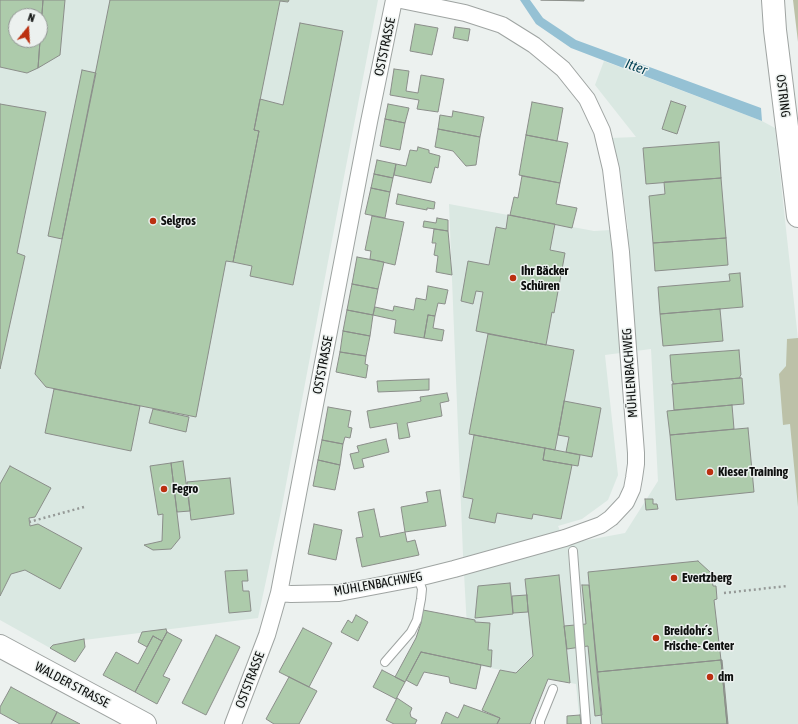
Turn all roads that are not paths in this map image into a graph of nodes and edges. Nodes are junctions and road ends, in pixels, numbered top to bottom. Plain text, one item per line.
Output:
1 (394, 0) edge
2 (401, 0) edge
3 (773, 0) edge
4 (798, 216) edge
5 (573, 551) dead end
6 (418, 578) junction
7 (279, 593) junction
8 (0, 646) edge
9 (385, 662) dead end
10 (553, 689) dead end
11 (145, 724) edge
12 (233, 724) edge
13 (540, 724) edge
14 (586, 724) edge

1 - 7 street, OSTSTRASSE
2 - 6 street, MÜHLENBACHWEG
3 - 4 main road, OSTRING
5 - 14 lane
6 - 7 street, MÜHLENBACHWEG
6 - 9 lane
7 - 12 street, OSTSTRASSE
8 - 11 main road, WALDER STRASSE
10 - 13 lane

